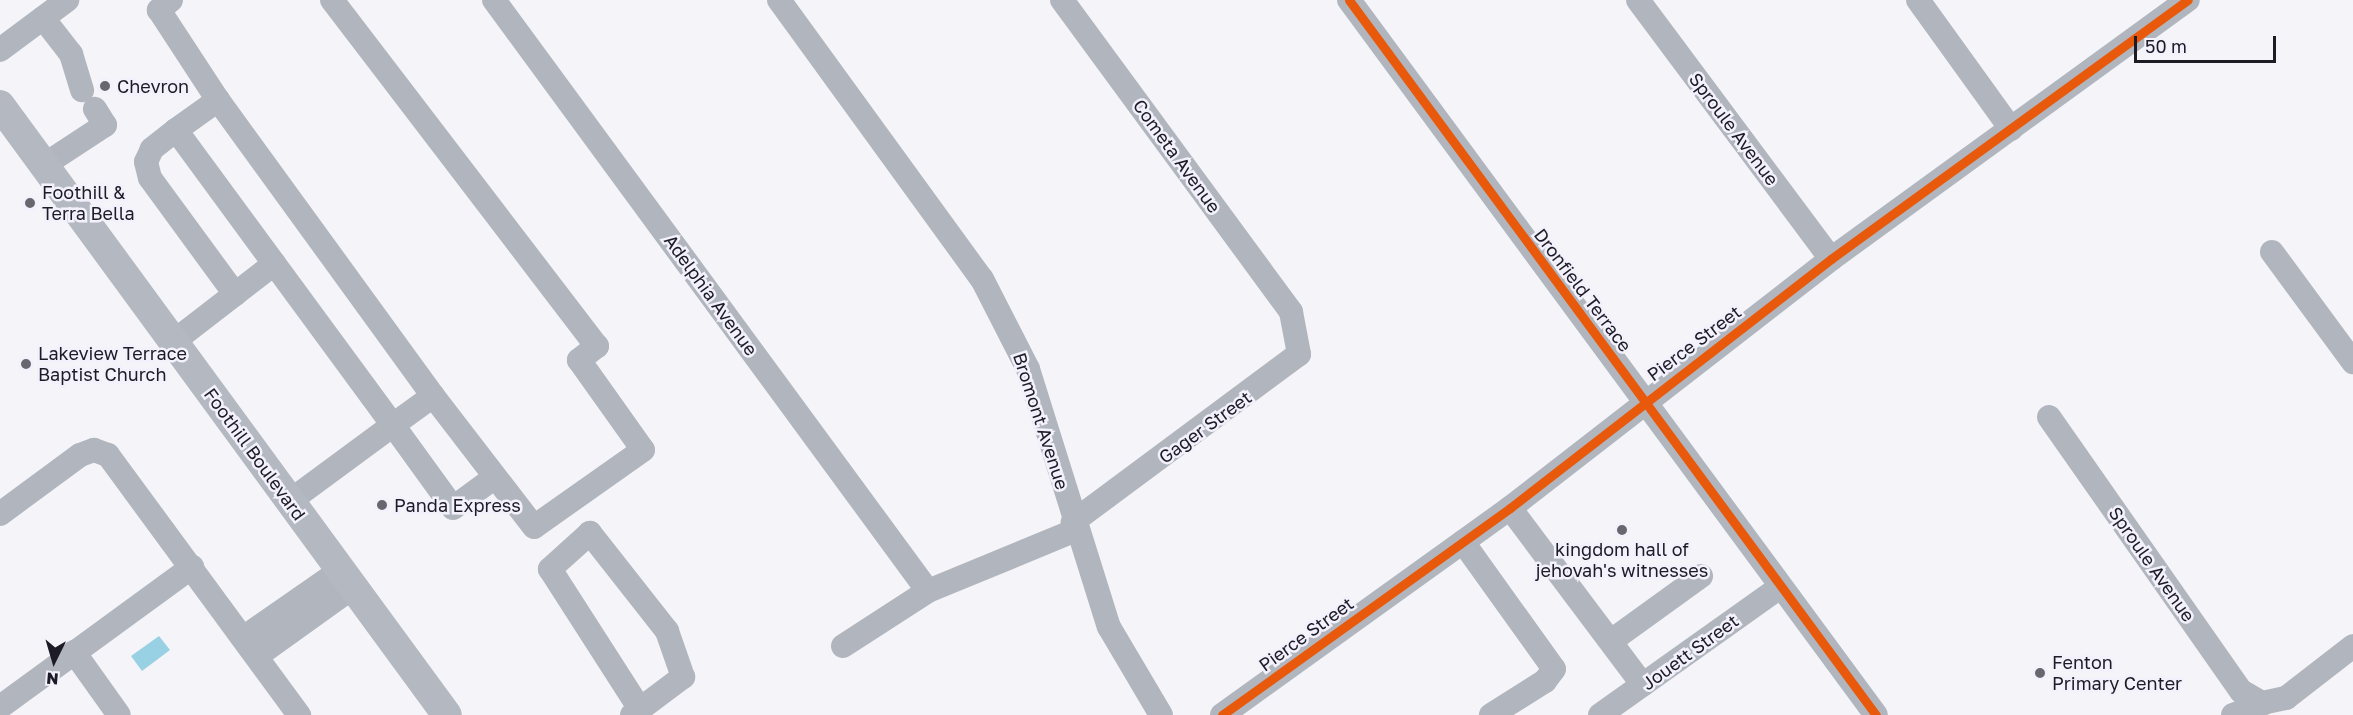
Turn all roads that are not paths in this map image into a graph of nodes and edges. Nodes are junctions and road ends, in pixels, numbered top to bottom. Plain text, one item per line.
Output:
1 (67, 0) edge
2 (171, 0) edge
3 (332, 0) edge
4 (494, 0) edge
5 (779, 0) edge
6 (1062, 0) edge
7 (1349, 0) edge
8 (1638, 0) edge
9 (1917, 0) edge
10 (2188, 0) edge
11 (43, 18) junction
12 (0, 50) edge
13 (218, 100) junction
14 (0, 105) edge
15 (2011, 129) junction
16 (176, 130) junction
17 (44, 165) junction
18 (2272, 252) dead end
19 (1831, 259) junction
20 (274, 264) junction
21 (235, 294) junction
22 (1291, 312) joint
23 (173, 342) junction
24 (2353, 362) edge
25 (433, 396) junction
26 (1645, 401) junction
27 (2049, 417) dead end
28 (393, 425) junction
29 (495, 477) junction
30 (290, 501) junction
31 (1510, 508) junction
32 (0, 514) edge
33 (1074, 526) junction
34 (1463, 542) junction
35 (192, 567) junction
36 (1701, 576) dead end
37 (347, 579) junction
38 (1780, 587) junction
39 (928, 591) junction
40 (1611, 641) junction
41 (843, 646) dead end
42 (2353, 646) edge
43 (250, 647) junction
44 (74, 652) junction
45 (1643, 685) junction
46 (2263, 703) junction
47 (0, 706) edge
48 (636, 712) edge
49 (119, 715) edge
50 (299, 715) edge
51 (447, 715) edge
52 (1161, 715) edge
53 (1222, 715) edge
54 (1491, 715) edge
55 (1600, 715) edge
56 (1876, 715) edge
57 (2233, 715) edge

1 - 11 street
2 - 13 street
3 - 29 street
4 - 39 street, Adelphia Avenue
5 - 33 street, Bromont Avenue
6 - 22 street, Cometa Avenue
7 - 26 street, Dronfield Terrace
8 - 19 street, Sproule Avenue
9 - 15 street
10 - 15 street, Pierce Street
11 - 12 street
11 - 17 street
13 - 16 street
13 - 25 street
14 - 17 main road, Foothill Boulevard
15 - 19 street, Pierce Street
16 - 20 street
16 - 21 street
17 - 23 main road, Foothill Boulevard
18 - 24 street
19 - 26 street, Pierce Street
20 - 21 street
20 - 28 street
21 - 23 street
22 - 33 street, Gager Street
23 - 30 main road, Foothill Boulevard
25 - 28 street
25 - 29 street
26 - 31 street, Pierce Street
26 - 38 street, Dronfield Terrace
27 - 46 street, Sproule Avenue
28 - 29 street
28 - 30 street
30 - 37 main road, Foothill Boulevard
31 - 34 street, Pierce Street
31 - 40 street
32 - 35 street
33 - 39 street, Gager Street
33 - 52 street, Bromont Avenue
34 - 53 street, Pierce Street
34 - 54 street
35 - 43 street
35 - 44 street
36 - 40 street
37 - 43 street
37 - 51 main road, Foothill Boulevard
38 - 45 street, Jouett Street
38 - 56 street, Dronfield Terrace
39 - 41 street, Gager Street
40 - 45 street
42 - 46 street
43 - 50 street
44 - 47 street
44 - 49 street
45 - 55 street, Jouett Street
46 - 57 street
48 - 48 street

